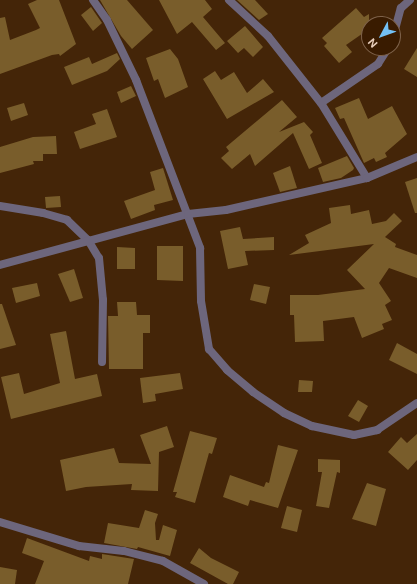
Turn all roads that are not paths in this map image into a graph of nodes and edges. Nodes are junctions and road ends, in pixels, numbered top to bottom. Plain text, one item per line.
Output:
1 (93, 0) edge
2 (229, 0) edge
3 (410, 0) edge
4 (399, 16) edge
5 (383, 56) edge
6 (322, 103) junction
7 (417, 157) edge
8 (367, 178) junction
9 (0, 206) edge
10 (188, 214) junction
11 (88, 240) junction
12 (0, 265) edge
13 (102, 362) dead end
14 (417, 403) edge
15 (0, 522) edge
16 (204, 584) edge

1 - 10 street
2 - 6 street
3 - 4 street
5 - 6 street
6 - 8 street
7 - 8 street
8 - 10 street
9 - 11 street
10 - 11 street
10 - 14 street
11 - 12 street
11 - 13 street
15 - 16 street

